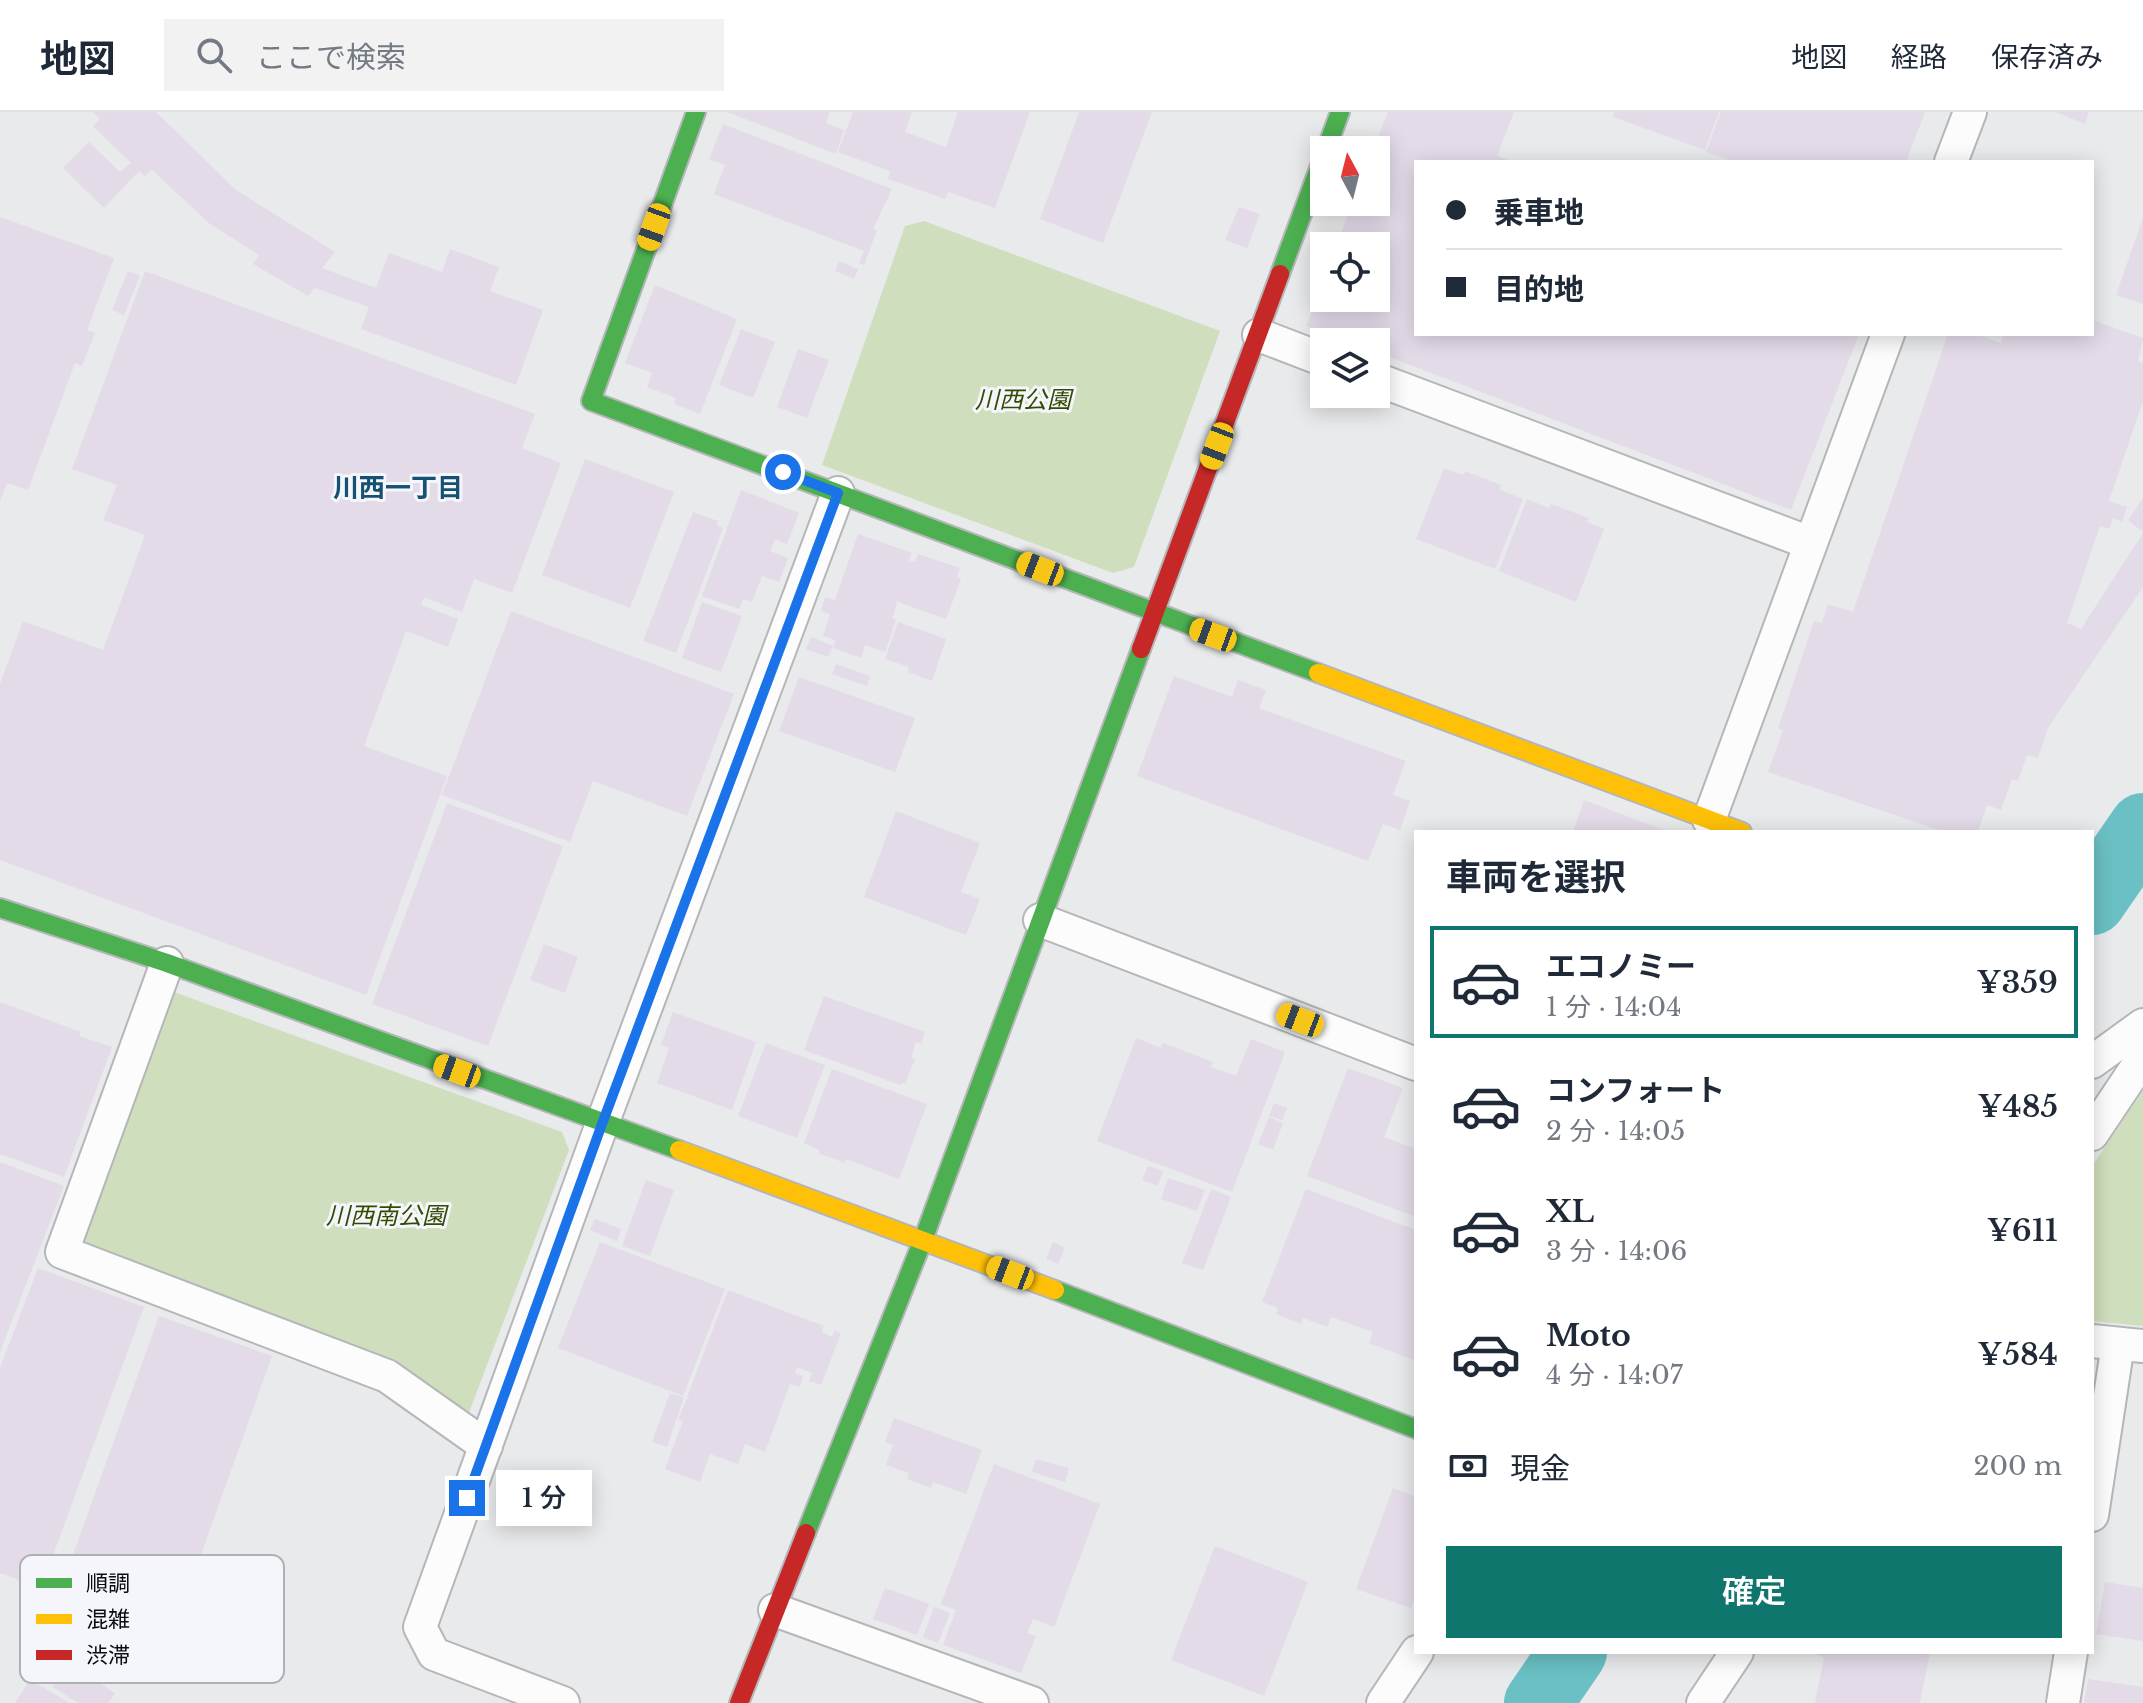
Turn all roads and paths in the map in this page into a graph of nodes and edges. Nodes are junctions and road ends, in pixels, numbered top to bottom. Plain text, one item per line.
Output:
1 (696, 112) edge
2 (1340, 112) edge
3 (1970, 112) edge
4 (1331, 136) edge
5 (1952, 160) edge
6 (1310, 194) edge
7 (1259, 335) junction
8 (1887, 336) edge
9 (1310, 355) edge
10 (1390, 384) edge
11 (838, 493) junction
12 (1810, 543) junction
13 (1155, 613) junction
14 (1709, 820) junction
15 (1736, 830) edge
16 (0, 908) edge
17 (1040, 920) junction
18 (167, 963) junction
19 (2143, 1025) edge
20 (2143, 1058) edge
21 (2094, 1061) edge
22 (1414, 1063) edge
23 (602, 1124) junction
24 (2094, 1131) edge
25 (923, 1240) junction
26 (2118, 1344) edge
27 (1414, 1428) edge
28 (486, 1446) junction
29 (2094, 1502) edge
30 (775, 1610) junction
31 (1416, 1654) edge
32 (2071, 1654) edge
33 (1732, 1656) edge
34 (563, 1703) edge
35 (739, 1703) edge
36 (1032, 1703) edge
37 (1383, 1703) edge
38 (1703, 1703) edge
39 (2063, 1703) edge

1 - 11 street
2 - 4 street
3 - 5 street
6 - 7 street
7 - 9 street
7 - 13 street
8 - 12 street
10 - 12 street
11 - 13 street
11 - 23 street
12 - 14 street
13 - 14 street
13 - 17 street
14 - 15 street
16 - 18 street
17 - 22 street
17 - 25 street
18 - 23 street
18 - 28 street
19 - 21 street
20 - 24 street
23 - 25 street
23 - 28 street
25 - 27 street
25 - 30 street
26 - 29 street
28 - 34 street
30 - 35 street
30 - 36 street
31 - 37 street
32 - 39 street
33 - 38 street

